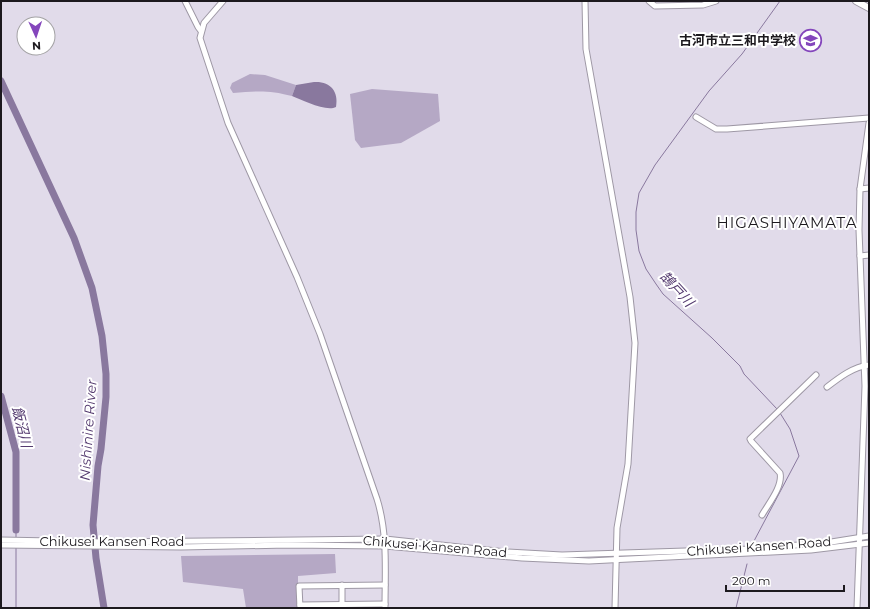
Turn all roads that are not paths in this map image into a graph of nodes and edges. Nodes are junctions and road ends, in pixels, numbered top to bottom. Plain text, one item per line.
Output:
1 (185, 1) edge
2 (223, 1) edge
3 (585, 1) edge
4 (649, 1) edge
5 (716, 1) edge
6 (856, 1) edge
7 (869, 8) edge
8 (201, 31) junction
9 (696, 117) dead end
10 (869, 118) edge
11 (869, 124) edge
12 (869, 188) edge
13 (860, 189) junction
14 (869, 255) edge
15 (860, 256) junction
16 (867, 365) edge
17 (816, 375) dead end
18 (867, 386) edge
19 (827, 387) dead end
20 (762, 515) dead end
21 (869, 536) edge
22 (859, 538) junction
23 (384, 539) junction
24 (1, 540) edge
25 (9, 542) junction
26 (869, 543) edge
27 (105, 544) junction
28 (1, 545) edge
29 (859, 545) junction
30 (385, 546) junction
31 (616, 554) junction
32 (616, 560) junction
33 (342, 586) junction
34 (385, 586) junction
35 (300, 606) edge
36 (342, 606) edge
37 (386, 606) edge
38 (615, 608) edge
39 (857, 608) edge

1 - 8 street
2 - 8 street
3 - 31 street
4 - 5 street
6 - 7 main road
8 - 23 street
9 - 10 street
11 - 13 street
12 - 13 street
13 - 15 street
14 - 15 street
15 - 16 street
16 - 18 street
16 - 19 street
17 - 20 street
18 - 22 street
21 - 22 street, Chikusei Kansen Road
22 - 29 street
22 - 31 street, Chikusei Kansen Road
23 - 27 street, Chikusei Kansen Road
23 - 30 street
23 - 31 street, Chikusei Kansen Road
24 - 25 street, Chikusei Kansen Road
25 - 27 street, Chikusei Kansen Road
25 - 28 street, Chikusei Kansen Road
26 - 29 street, Chikusei Kansen Road
27 - 30 street, Chikusei Kansen Road
29 - 32 street, Chikusei Kansen Road
29 - 39 street
30 - 32 street, Chikusei Kansen Road
30 - 34 street
31 - 32 street
32 - 38 street
33 - 34 street
33 - 35 street
33 - 36 street
34 - 37 street
35 - 36 street
36 - 37 street

